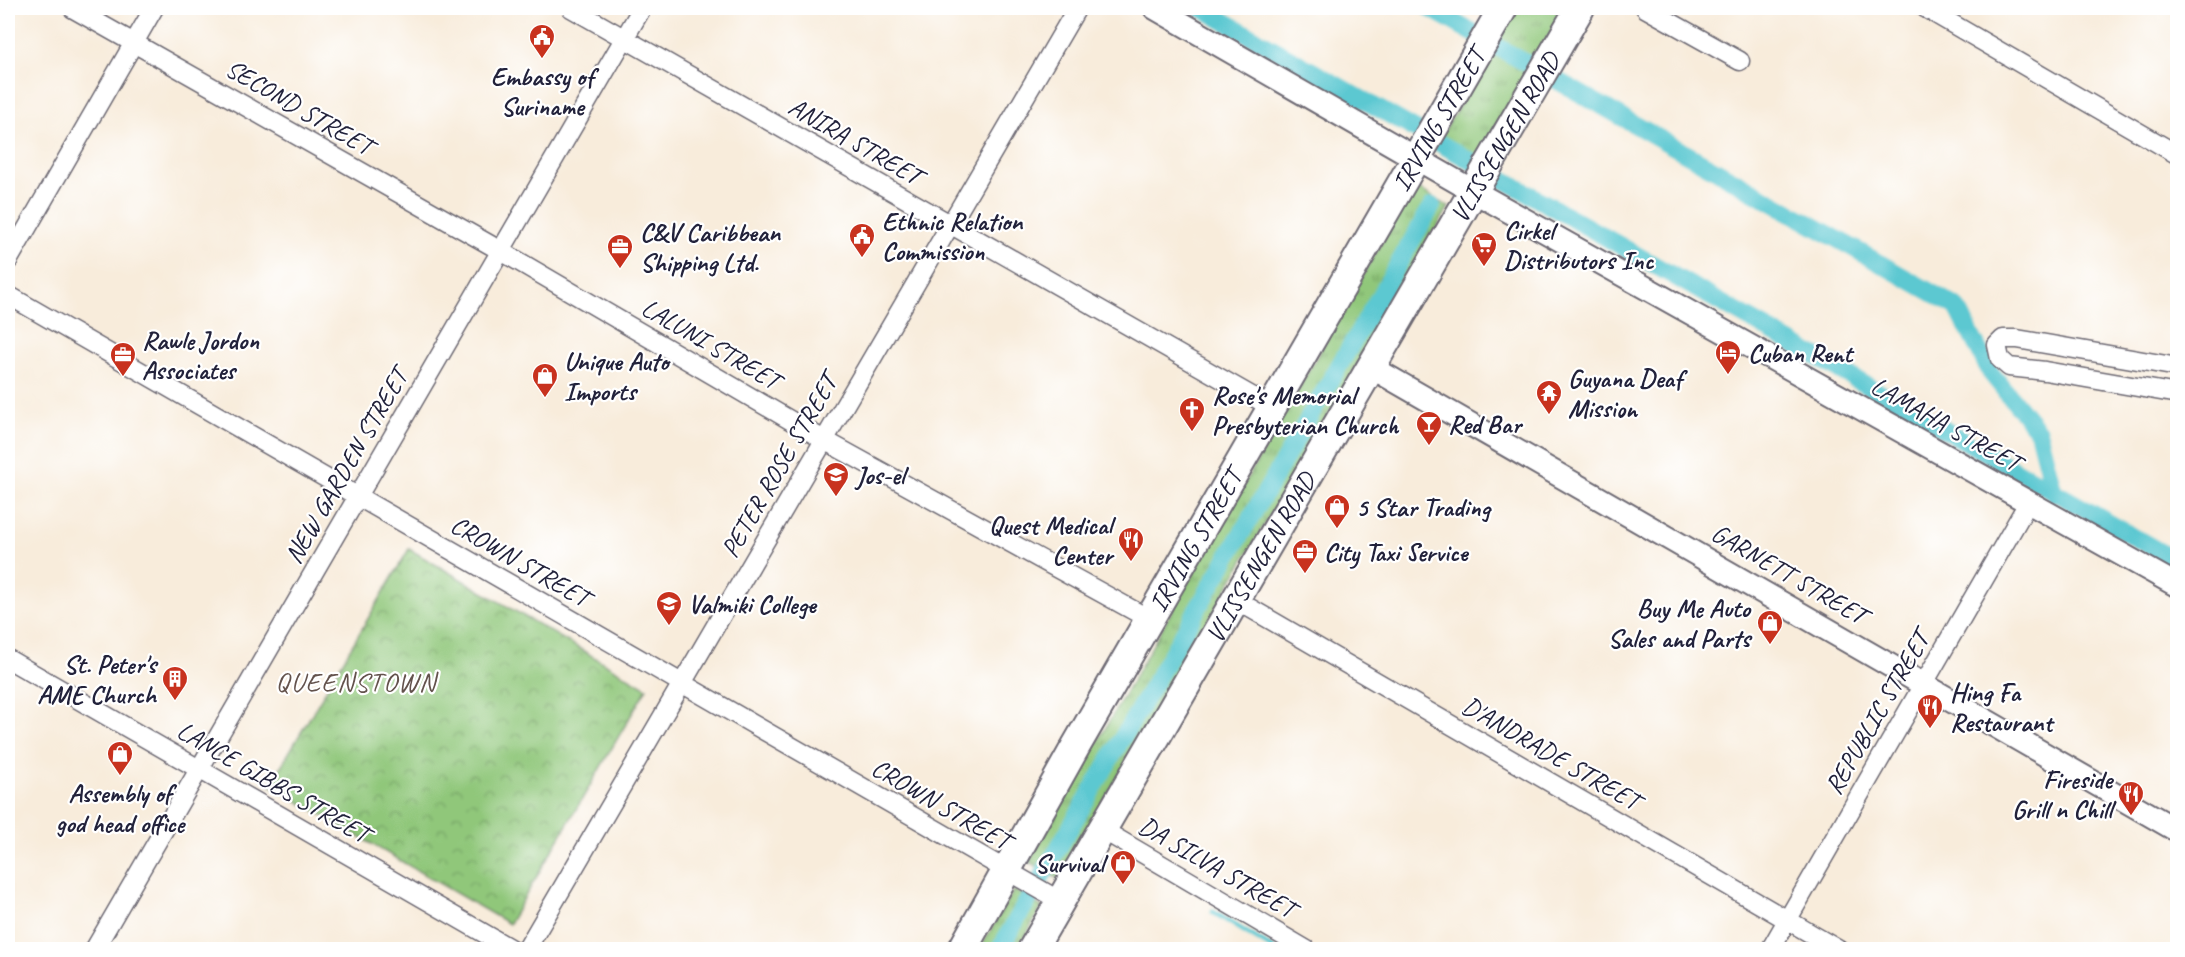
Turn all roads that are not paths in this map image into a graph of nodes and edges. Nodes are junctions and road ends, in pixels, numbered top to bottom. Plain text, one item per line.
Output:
1 (72, 8) edge
2 (154, 8) edge
3 (571, 8) edge
4 (642, 8) edge
5 (1077, 8) edge
6 (1155, 8) edge
7 (1580, 8) edge
8 (1645, 8) edge
9 (1925, 8) edge
10 (1498, 16) edge
11 (624, 38) junction
12 (134, 42) junction
13 (1740, 61) dead end
14 (1424, 144) junction
15 (2178, 155) edge
16 (1473, 191) junction
17 (950, 224) junction
18 (501, 251) junction
19 (8, 261) edge
20 (8, 295) edge
21 (1371, 367) junction
22 (2178, 367) edge
23 (2178, 394) edge
24 (1271, 407) junction
25 (824, 440) junction
26 (358, 497) junction
27 (2028, 503) junction
28 (2178, 586) edge
29 (1236, 600) junction
30 (1149, 619) junction
31 (8, 659) edge
32 (682, 683) junction
33 (1923, 684) junction
34 (199, 769) junction
35 (1101, 829) junction
36 (2178, 831) edge
37 (1013, 874) junction
38 (1052, 897) junction
39 (1787, 919) junction
40 (94, 950) edge
41 (513, 950) edge
42 (526, 950) edge
43 (962, 950) edge
44 (1032, 950) edge
45 (1307, 950) edge
46 (1770, 950) edge
47 (1839, 950) edge

1 - 12 street, SECOND STREET
2 - 12 street
3 - 11 street, ANIRA STREET
4 - 11 street, NEW GARDEN STREET
5 - 17 street, PETER ROSE STREET
6 - 14 street, LAMAHA STREET
7 - 16 main road, VLISSENGEN ROAD
8 - 13 street
9 - 15 street
10 - 14 main road, IRVING STREET
11 - 17 street, ANIRA STREET
11 - 18 street, NEW GARDEN STREET
12 - 18 street, SECOND STREET
12 - 19 street
14 - 16 street, LAMAHA STREET
14 - 24 main road, IRVING STREET
16 - 21 main road, VLISSENGEN ROAD
16 - 27 street, LAMAHA STREET
17 - 24 street, ANIRA STREET
17 - 25 street, PETER ROSE STREET
18 - 25 street, LALUNI STREET
18 - 26 street, NEW GARDEN STREET
20 - 26 street, CROWN STREET
21 - 29 main road, VLISSENGEN ROAD
21 - 33 street, GARNETT STREET
22 - 23 street
24 - 30 main road, IRVING STREET
25 - 30 street, LALUNI STREET
25 - 32 street, PETER ROSE STREET
26 - 32 street, CROWN STREET
26 - 34 street, NEW GARDEN STREET
27 - 28 street, LAMAHA STREET
27 - 33 street, REPUBLIC STREET
29 - 35 main road, VLISSENGEN ROAD
29 - 39 street, D'ANDRADE STREET
30 - 37 main road, IRVING STREET
31 - 34 street, LANCE GIBBS STREET
32 - 37 street, CROWN STREET
32 - 42 street, PETER ROSE STREET
33 - 36 street, GARNETT STREET
33 - 39 street, REPUBLIC STREET
34 - 40 street, NEW GARDEN STREET
34 - 41 street, LANCE GIBBS STREET
35 - 38 main road, VLISSENGEN ROAD
35 - 45 street, DA SILVA STREET
37 - 38 street, CROWN STREET
37 - 43 main road, IRVING STREET
38 - 44 main road, VLISSENGEN ROAD
39 - 46 street, REPUBLIC STREET
39 - 47 street, D'ANDRADE STREET

